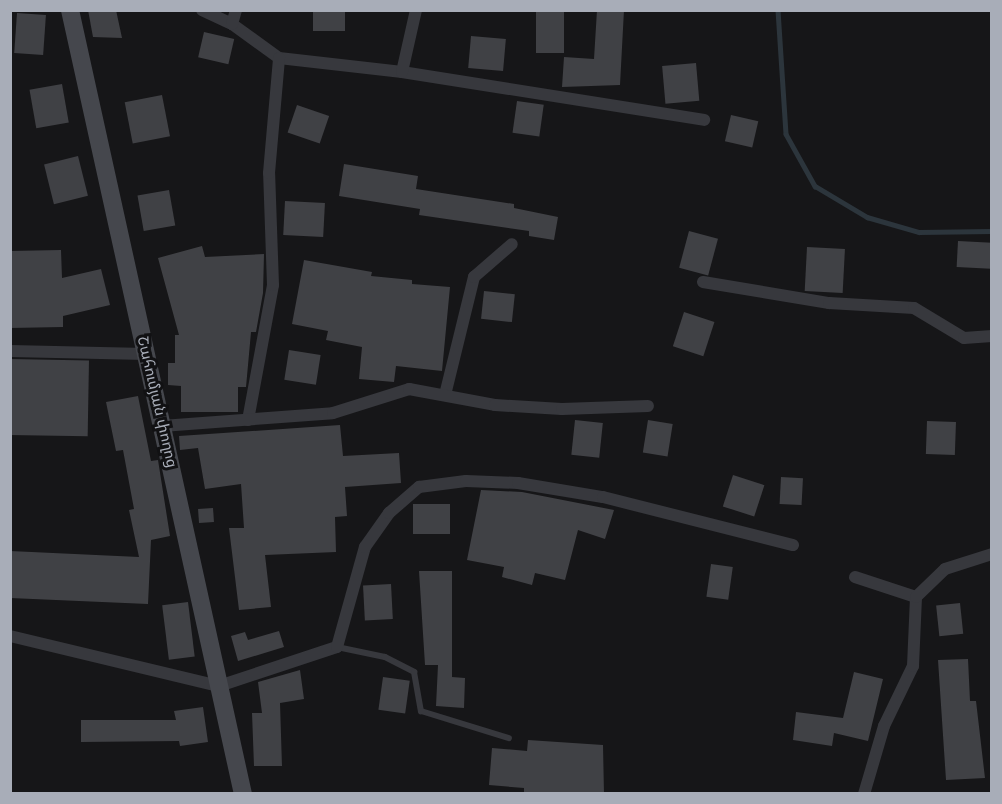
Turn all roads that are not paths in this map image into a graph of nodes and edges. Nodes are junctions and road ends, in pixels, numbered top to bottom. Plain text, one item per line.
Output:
1 (70, 10) edge
2 (202, 10) edge
3 (236, 10) edge
4 (416, 10) edge
5 (232, 24) junction
6 (279, 58) junction
7 (402, 72) junction
8 (704, 120) dead end
9 (512, 244) dead end
10 (703, 282) dead end
11 (992, 336) edge
12 (10, 351) edge
13 (146, 354) junction
14 (445, 395) junction
15 (648, 406) dead end
16 (248, 420) junction
17 (162, 426) junction
18 (793, 545) dead end
19 (992, 554) edge
20 (855, 577) dead end
21 (916, 597) junction
22 (10, 636) edge
23 (337, 647) junction
24 (219, 686) junction
25 (509, 738) dead end
26 (243, 794) edge
27 (864, 794) edge

1 - 13 main road, Շահումյան փողոց
2 - 5 street
3 - 5 street
4 - 7 street
5 - 6 street
6 - 7 street
6 - 16 street
7 - 8 street
9 - 14 street
10 - 11 street
12 - 13 street
13 - 17 main road, Շահումյան փողոց
14 - 15 street
14 - 16 street
16 - 17 street
17 - 24 main road, Շահումյան փողոց
18 - 23 street
19 - 21 street
20 - 21 street
21 - 27 street
22 - 24 street
23 - 24 street
23 - 25 lane
24 - 26 main road, Շահումյան փողոց

